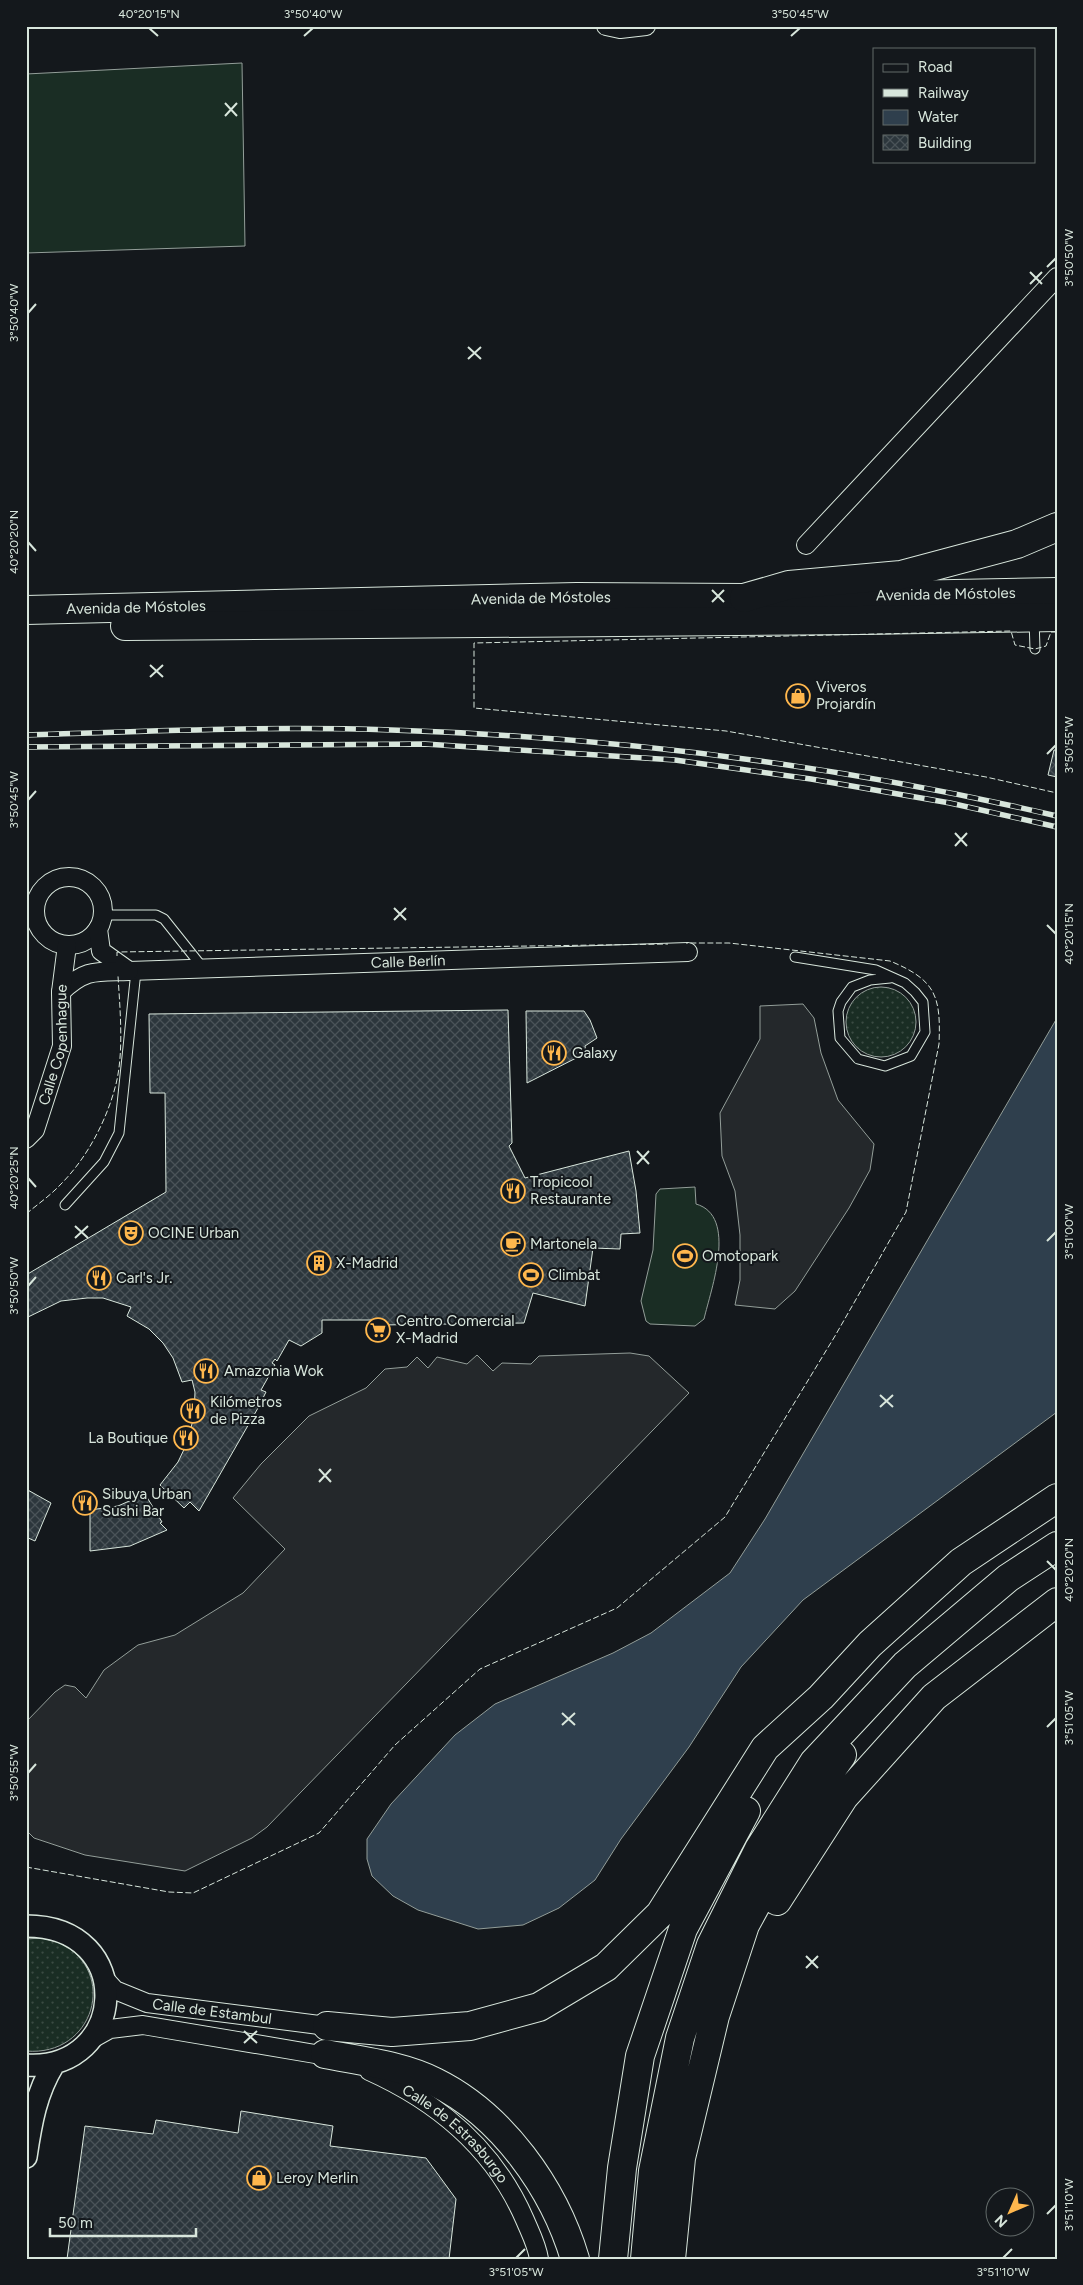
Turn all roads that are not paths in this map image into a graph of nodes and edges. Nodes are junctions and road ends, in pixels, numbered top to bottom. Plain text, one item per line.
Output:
1 (606, 26) edge
2 (646, 26) edge
3 (1057, 277) edge
4 (1057, 526) edge
5 (806, 545) dead end
6 (1057, 592) edge
7 (744, 598) junction
8 (26, 610) edge
9 (1045, 617) edge
10 (26, 628) edge
11 (1035, 649) dead end
12 (31, 917) edge
13 (101, 922) junction
14 (67, 945) junction
15 (688, 952) dead end
16 (795, 957) dead end
17 (203, 968) junction
18 (133, 971) junction
19 (890, 978) junction
20 (61, 992) junction
21 (26, 1139) edge
22 (65, 1205) dead end
23 (1057, 1498) edge
24 (1057, 1546) edge
25 (1057, 1602) edge
26 (905, 1666) junction
27 (821, 1697) junction
28 (26, 1926) edge
29 (104, 1979) junction
30 (715, 2016) junction
31 (327, 2026) joint
32 (92, 2039) junction
33 (325, 2054) junction
34 (54, 2064) junction
35 (26, 2065) edge
36 (26, 2157) edge
37 (539, 2259) edge
38 (575, 2259) edge
39 (613, 2259) edge
40 (645, 2259) edge
41 (671, 2259) edge

1 - 2 street
3 - 5 street
4 - 7 main road
6 - 7 main road, Avenida de Móstoles
7 - 8 main road, Avenida de Móstoles
9 - 10 main road, Avenida de Móstoles
9 - 11 lane
12 - 13 street
12 - 14 street
13 - 14 street
13 - 17 lane
13 - 18 street
14 - 20 street, Calle Copenhague
15 - 17 street, Calle Berlín
16 - 19 lane
17 - 18 street, Calle Berlín
18 - 20 street, Calle Berlín
18 - 22 lane
19 - 19 lane
20 - 21 street, Calle Copenhague
23 - 27 main road
24 - 26 main road
25 - 30 main road
26 - 30 main road
26 - 40 main road
27 - 31 main road
27 - 39 main road
28 - 29 street
29 - 31 street, Calle de Estambul
29 - 32 street
30 - 41 main road
32 - 33 street, Calle de Estambul
32 - 34 street
33 - 37 street, Calle de Estrasburgo
33 - 38 main road
34 - 35 street
34 - 36 street

